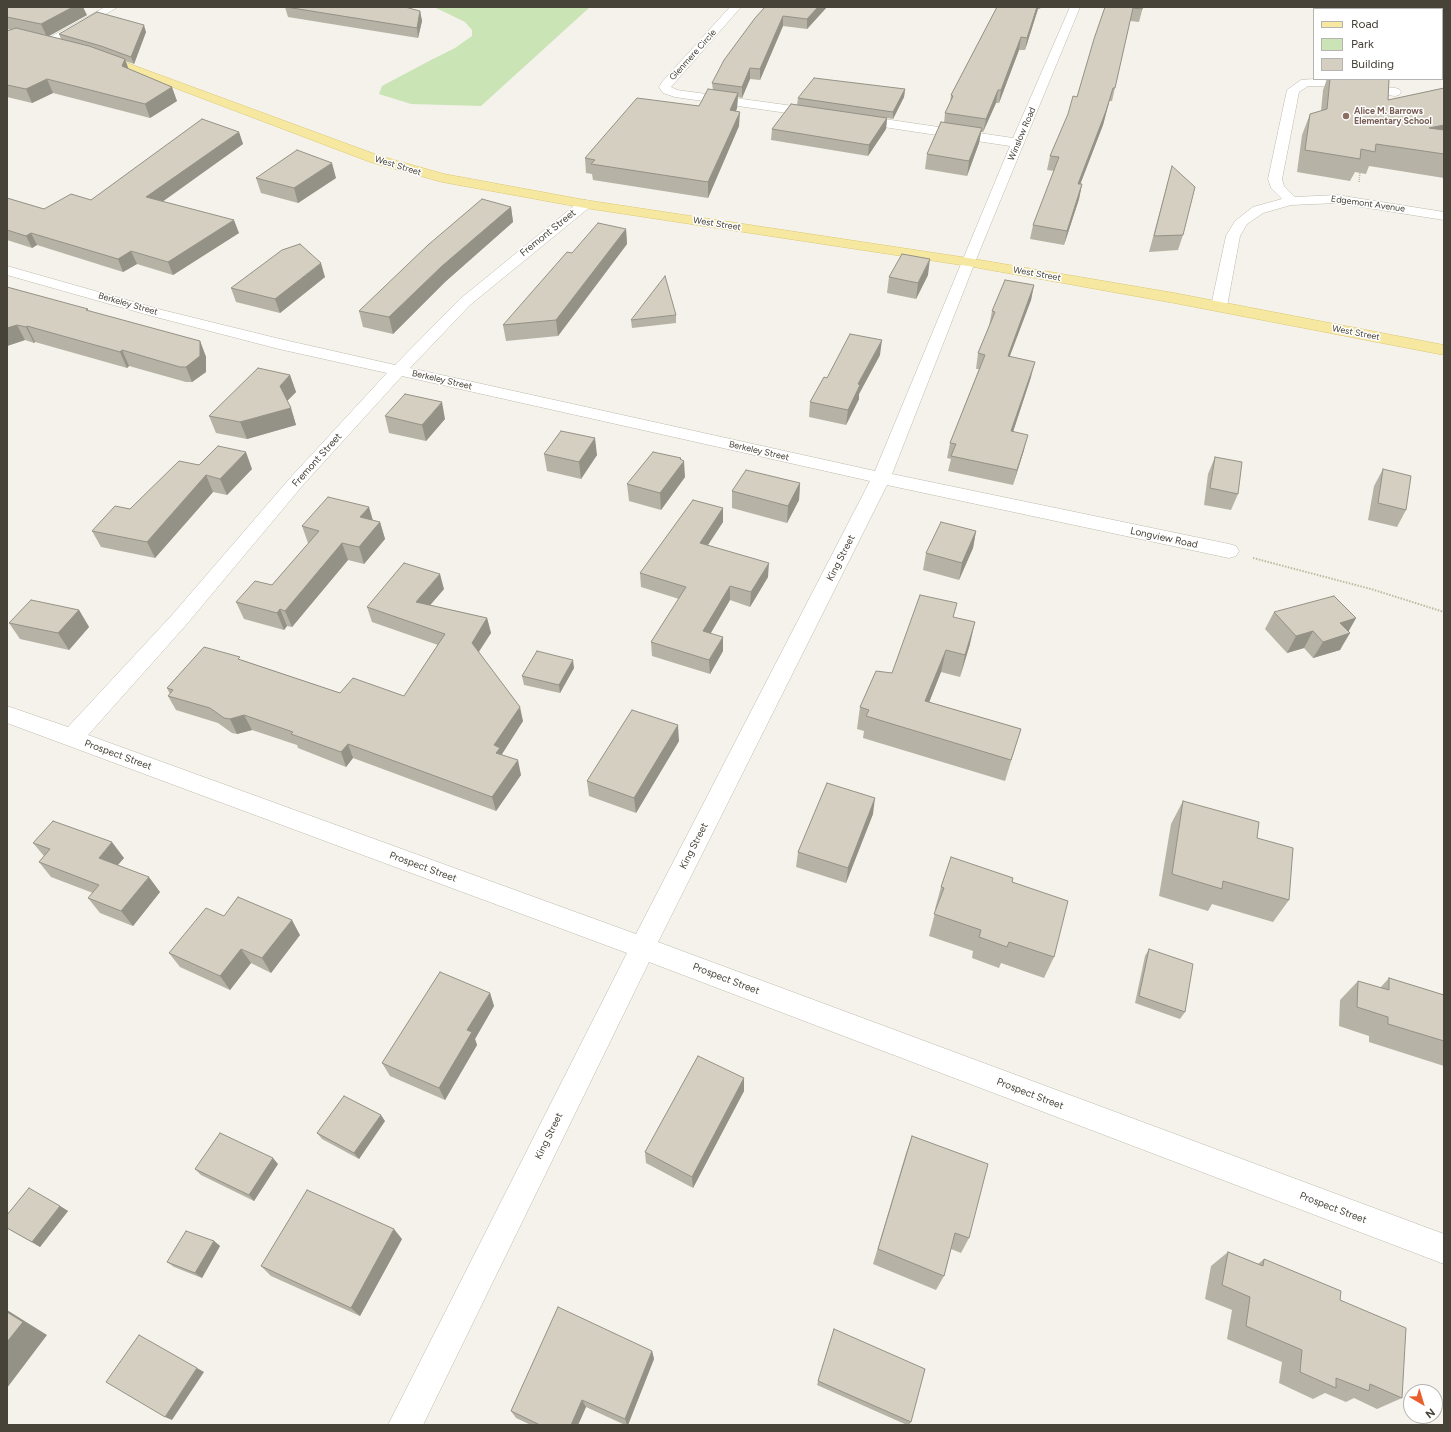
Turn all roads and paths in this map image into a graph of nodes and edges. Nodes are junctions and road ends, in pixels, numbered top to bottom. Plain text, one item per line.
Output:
1 (113, 7) edge
2 (736, 7) edge
3 (1075, 7) edge
4 (1435, 7) edge
5 (1444, 8) edge
6 (42, 40) joint
7 (70, 47) edge
8 (88, 52) edge
9 (1395, 92) dead end
10 (824, 114) edge
11 (847, 118) edge
12 (1018, 143) junction
13 (1360, 172) edge
14 (1358, 183) dead end
15 (1292, 201) junction
16 (584, 204) junction
17 (1444, 216) edge
18 (968, 262) junction
19 (7, 270) edge
20 (1219, 306) junction
21 (1444, 350) edge
22 (398, 370) junction
23 (881, 478) junction
24 (1229, 551) joint
25 (1444, 612) edge
26 (7, 714) edge
27 (72, 738) junction
28 (643, 948) junction
29 (1444, 1250) edge
30 (405, 1425) edge

1 - 6 street
2 - 10 street, Glenmere Circle
3 - 12 street, Winslow Road
4 - 5 street
6 - 7 main road
8 - 16 main road, West Street
9 - 15 street
11 - 12 street
12 - 18 street, Winslow Road
13 - 14 path
15 - 17 street, Edgemont Avenue
15 - 20 street, Edgemont Avenue
16 - 18 main road, West Street
16 - 22 street, Fremont Street
18 - 20 main road, West Street
18 - 23 street, King Street
19 - 22 street, Berkeley Street
20 - 21 main road, West Street
22 - 23 street, Berkeley Street
22 - 27 street, Fremont Street
23 - 24 street, Longview Road
23 - 28 street, King Street
24 - 25 path
26 - 27 street, Prospect Street
27 - 28 street, Prospect Street
28 - 29 street, Prospect Street
28 - 30 street, King Street

